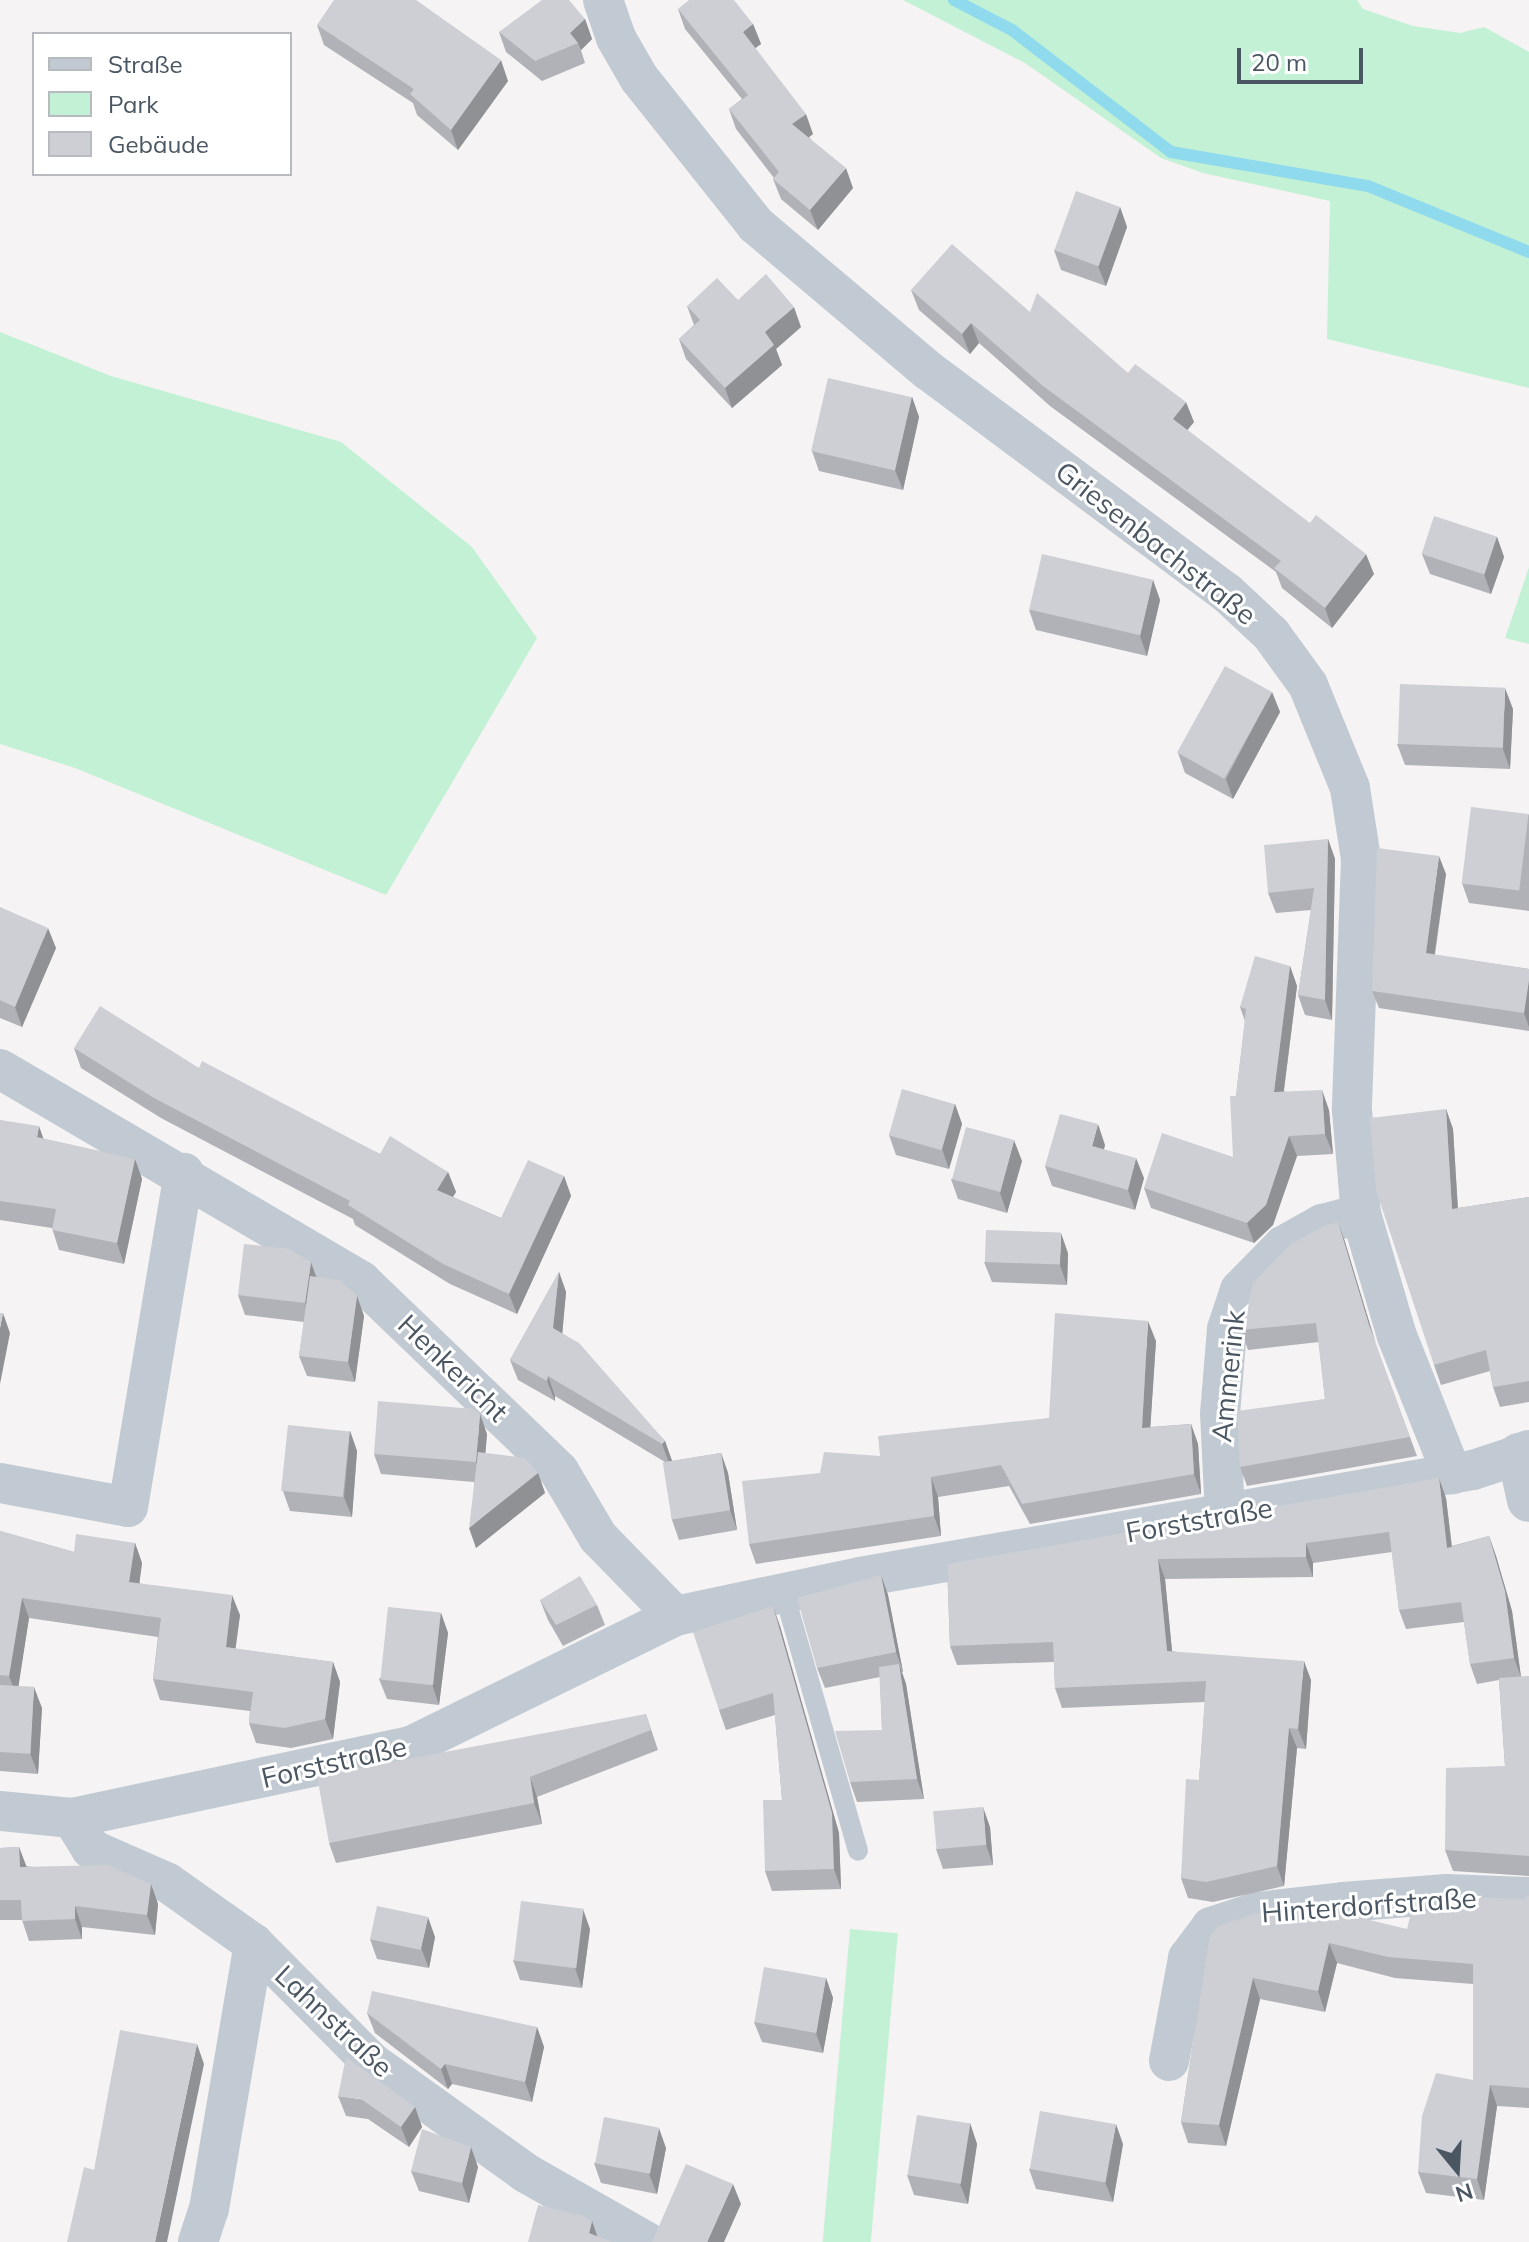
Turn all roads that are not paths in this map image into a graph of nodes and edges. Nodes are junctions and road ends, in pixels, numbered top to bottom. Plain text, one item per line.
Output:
1 (603, 0) edge
2 (0, 1069) edge
3 (184, 1173) junction
4 (1361, 1214) junction
5 (1524, 1454) edge
6 (1452, 1474) junction
7 (0, 1483) edge
8 (1529, 1500) edge
9 (1225, 1515) junction
10 (784, 1593) junction
11 (675, 1616) junction
12 (0, 1811) edge
13 (72, 1818) junction
14 (858, 1851) dead end
15 (1529, 1897) edge
16 (254, 1944) junction
17 (1169, 2061) dead end
18 (198, 2242) edge
19 (647, 2242) edge

1 - 4 street, Griesenbachstraße
2 - 3 street, Henkericht
3 - 7 street
3 - 11 street, Henkericht
4 - 6 street, Griesenbachstraße
4 - 9 street, Ammerink
5 - 6 street, Forststraße
5 - 8 street
6 - 9 street, Forststraße
9 - 10 street, Forststraße
10 - 11 street, Forststraße
10 - 14 lane
11 - 13 street, Forststraße
12 - 13 street, Forststraße
13 - 16 street, Lahnstraße
15 - 17 street, Hinterdorfstraße
16 - 18 street
16 - 19 street, Lahnstraße

